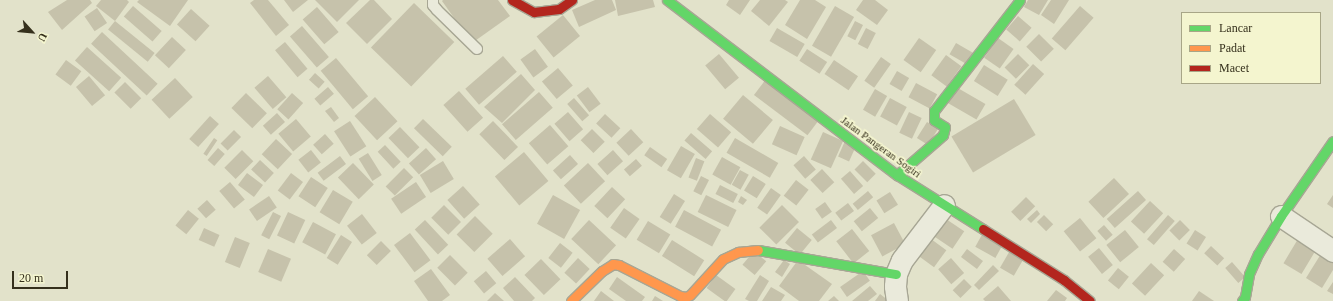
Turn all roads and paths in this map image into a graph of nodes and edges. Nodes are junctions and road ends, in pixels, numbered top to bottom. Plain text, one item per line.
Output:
1 (433, 0) edge
2 (512, 0) edge
3 (572, 0) edge
4 (667, 0) edge
5 (1020, 0) edge
6 (477, 49) dead end
7 (1333, 140) edge
8 (897, 175) junction
9 (944, 205) junction
10 (1281, 216) junction
11 (1333, 251) edge
12 (896, 274) junction
13 (571, 301) edge
14 (898, 301) edge
15 (1090, 301) edge
16 (1242, 301) edge

1 - 6 lane
2 - 3 street
4 - 8 street, Jalan Pangeran Sogiri
5 - 8 street
7 - 10 street
8 - 9 street, Jalan Pangeran Sogiri
9 - 12 street
9 - 15 street, Jalan Pangeran Sogiri
10 - 11 street
10 - 16 street
12 - 13 street
12 - 14 street

